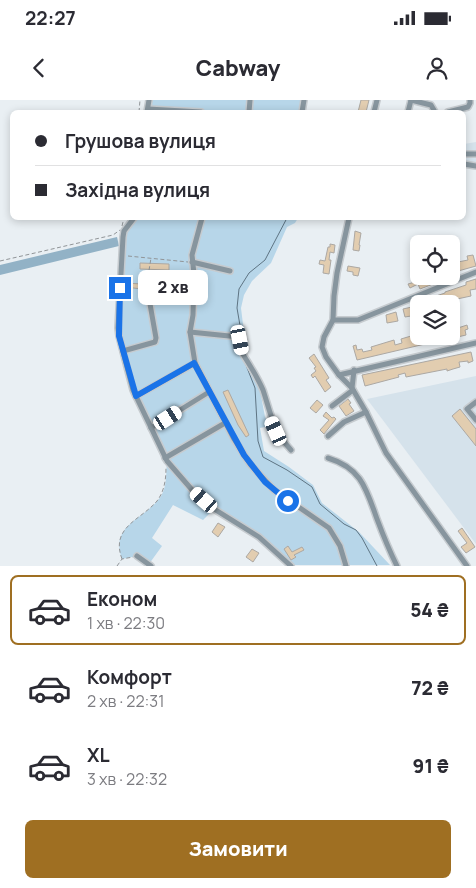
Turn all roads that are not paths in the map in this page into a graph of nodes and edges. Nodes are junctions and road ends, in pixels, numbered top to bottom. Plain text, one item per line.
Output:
1 (411, 100) edge
2 (470, 100) edge
3 (420, 101) edge
4 (434, 110) edge
5 (456, 110) edge
6 (132, 220) edge
7 (201, 220) edge
8 (348, 220) edge
9 (192, 262) junction
10 (230, 271) dead end
11 (476, 272) edge
12 (147, 287) road end
13 (333, 320) junction
14 (190, 332) junction
15 (476, 342) edge
16 (123, 352) junction
17 (194, 363) junction
18 (354, 370) junction
19 (339, 375) junction
20 (352, 389) junction
21 (209, 392) junction
22 (136, 396) junction
23 (476, 402) edge
24 (332, 406) dead end
25 (366, 412) junction
26 (476, 420) edge
27 (225, 422) junction
28 (151, 428) junction
29 (328, 436) dead end
30 (291, 450) dead end
31 (328, 458) dead end
32 (166, 459) junction
33 (137, 556) road end
34 (151, 566) edge
35 (292, 566) edge
36 (346, 566) edge
37 (398, 566) edge
38 (467, 566) edge

1 - 3 street
2 - 5 street
3 - 4 street
6 - 16 street
7 - 9 street
8 - 13 street
9 - 10 street
9 - 14 street
11 - 13 street
12 - 16 street
13 - 19 street
14 - 17 street
14 - 30 street
15 - 18 street
16 - 22 street
17 - 21 street
17 - 22 street
18 - 19 street
18 - 20 street
19 - 20 street
20 - 24 street
20 - 25 street
21 - 27 street
21 - 28 street
22 - 28 street
23 - 26 street
25 - 29 street
25 - 38 street
27 - 32 street
27 - 36 street
28 - 32 street
31 - 37 street
32 - 35 street
33 - 34 street

